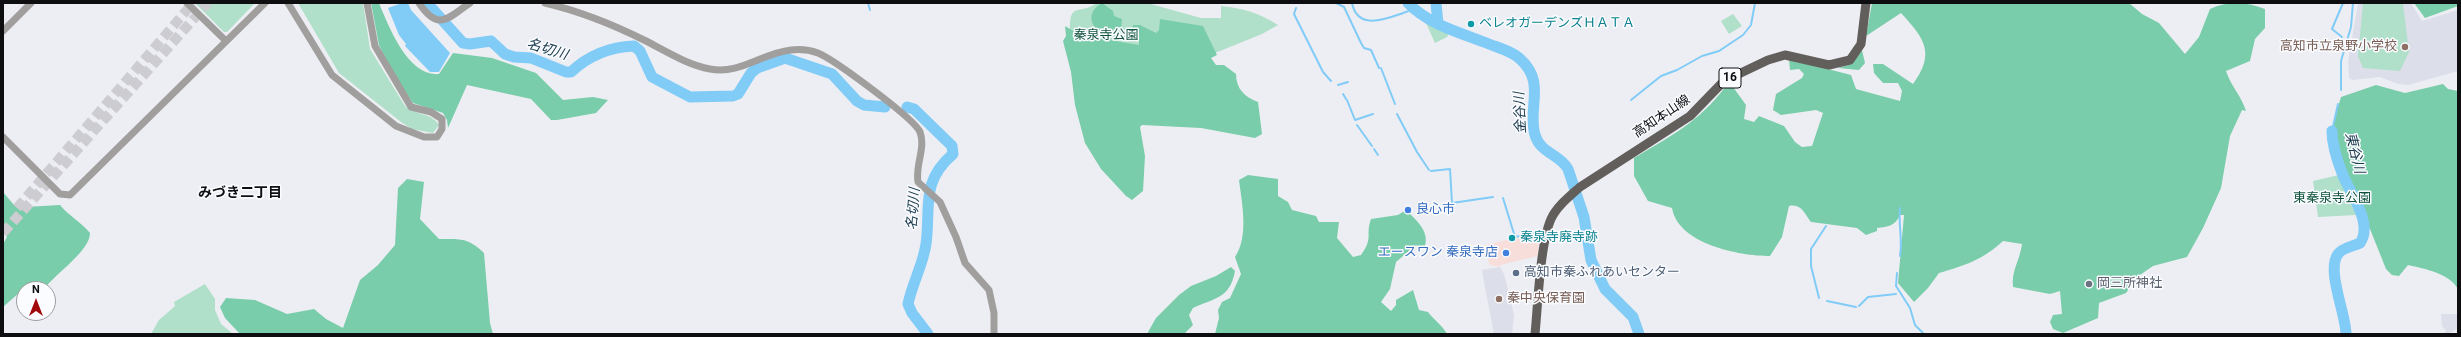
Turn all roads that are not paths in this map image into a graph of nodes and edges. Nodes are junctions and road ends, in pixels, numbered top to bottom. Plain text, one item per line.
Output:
1 (31, 3) edge
2 (187, 3) edge
3 (265, 3) edge
4 (288, 3) edge
5 (367, 3) edge
6 (419, 3) edge
7 (470, 3) edge
8 (544, 3) edge
9 (1866, 3) edge
10 (3, 31) edge
11 (226, 40) junction
12 (3, 137) edge
13 (994, 334) edge
14 (1535, 334) edge

1 - 10 street
2 - 11 street
3 - 11 street
4 - 5 street
6 - 7 street
8 - 13 street
9 - 14 main road, 高知本山線 / 16
11 - 12 street

